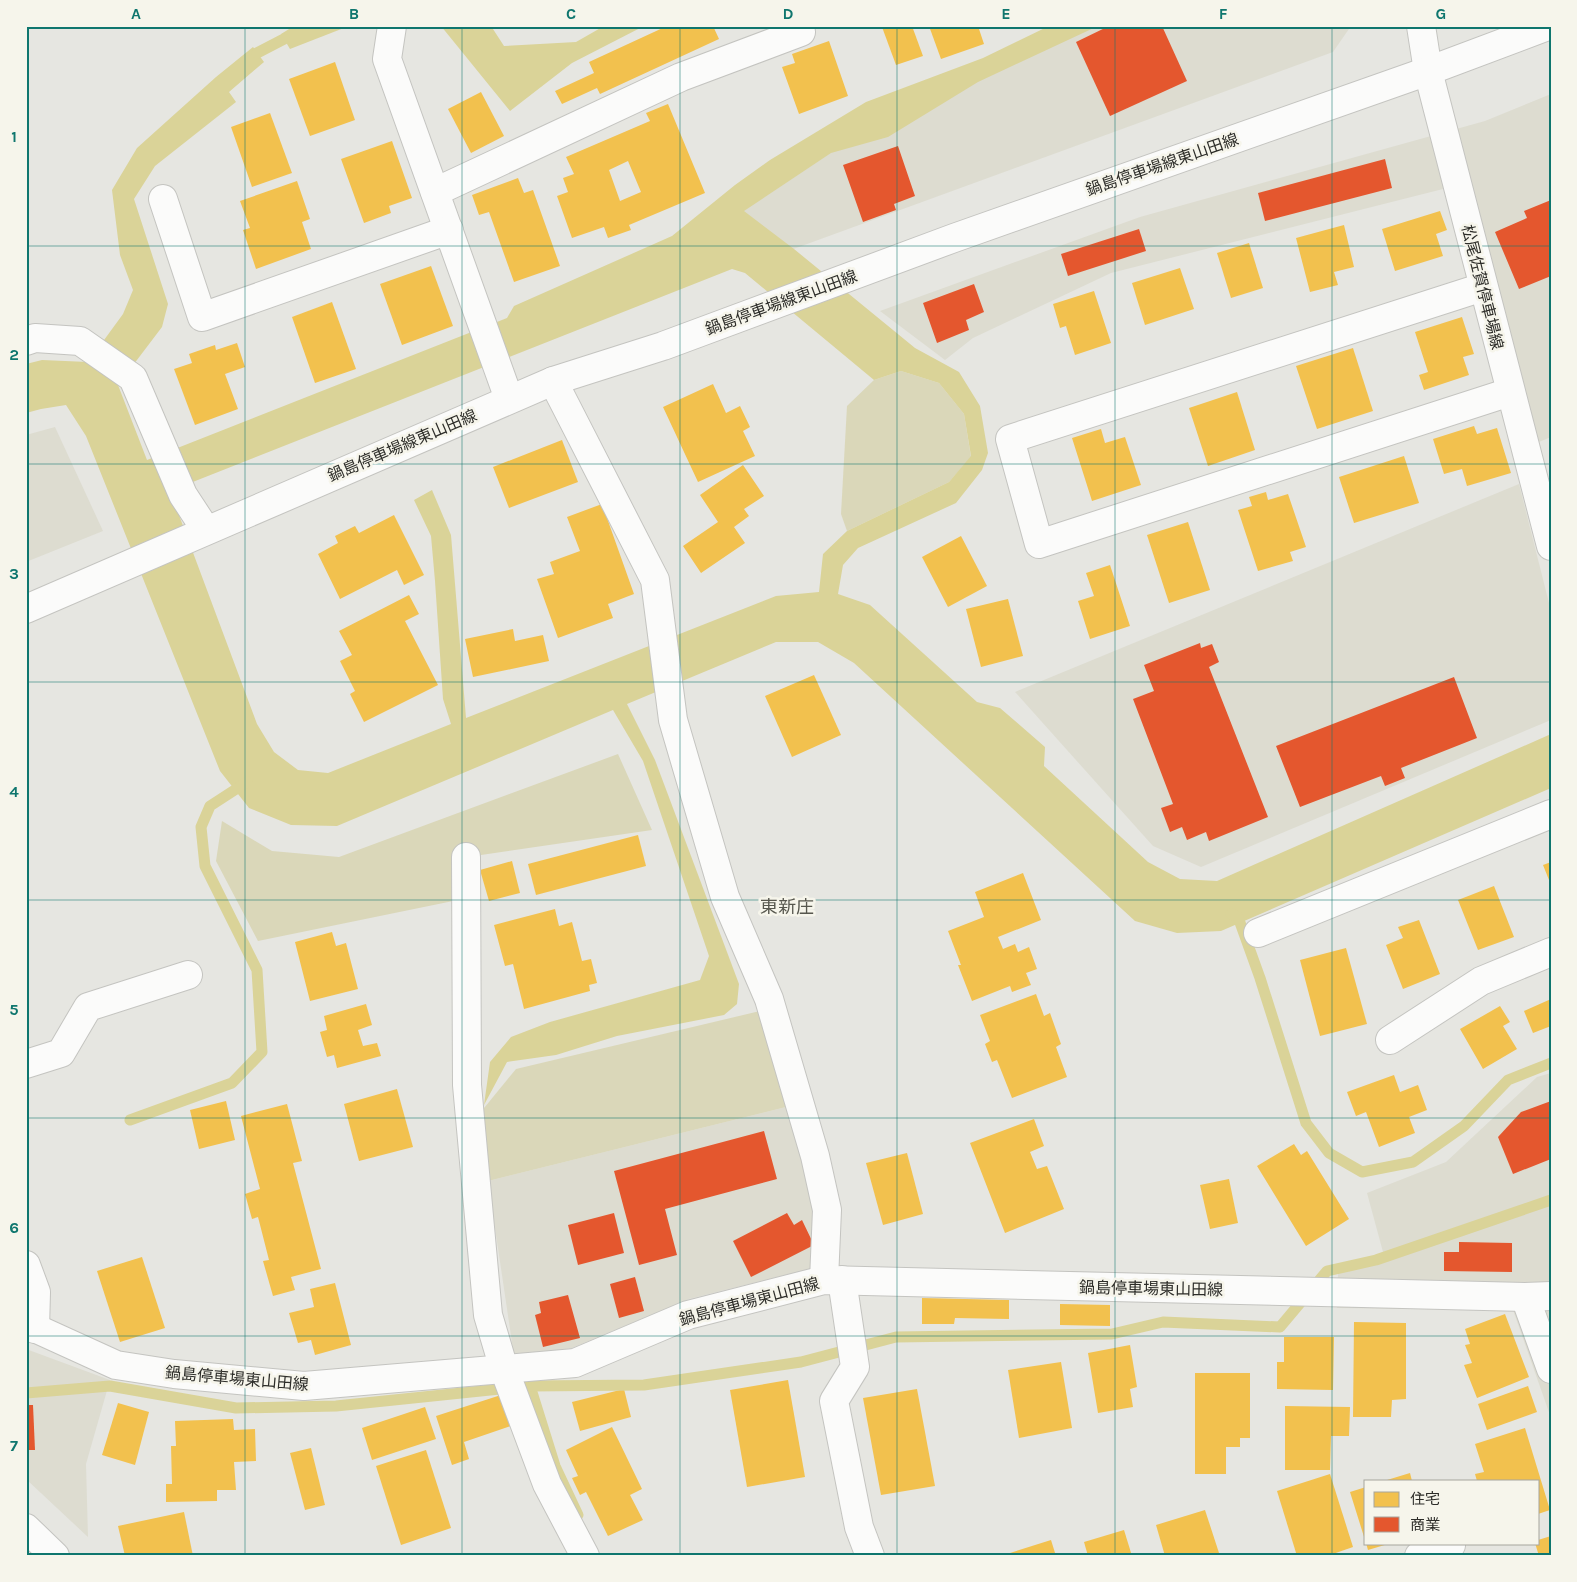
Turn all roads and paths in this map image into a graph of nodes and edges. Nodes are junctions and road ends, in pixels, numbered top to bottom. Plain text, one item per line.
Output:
1 (1421, 26) edge
2 (1548, 26) edge
3 (391, 27) edge
4 (800, 32) dead end
5 (1428, 71) junction
6 (435, 192) junction
7 (163, 199) dead end
8 (449, 230) junction
9 (1483, 287) junction
10 (26, 341) edge
11 (552, 381) junction
12 (1510, 392) junction
13 (509, 399) junction
14 (201, 532) junction
15 (1551, 546) edge
16 (26, 609) edge
17 (1551, 814) edge
18 (466, 857) dead end
19 (1258, 934) dead end
20 (1551, 952) edge
21 (188, 975) dead end
22 (1390, 1040) dead end
23 (26, 1064) edge
24 (26, 1265) edge
25 (833, 1280) junction
26 (1538, 1296) edge
27 (30, 1326) edge
28 (1551, 1369) edge
29 (509, 1382) junction
30 (26, 1528) edge
31 (1451, 1546) dead end
32 (55, 1556) edge
33 (585, 1556) edge
34 (870, 1556) edge
35 (1419, 1556) edge

1 - 5 main road, 松尾佐賀停車場線
2 - 5 main road, 鍋島停車場線東山田線
3 - 6 main road
4 - 6 main road
5 - 9 main road, 松尾佐賀停車場線
5 - 11 main road, 鍋島停車場線東山田線
6 - 8 main road
7 - 8 main road
8 - 13 main road
9 - 12 main road, 松尾佐賀停車場線
9 - 12 main road
10 - 14 main road
11 - 13 main road, 鍋島停車場線東山田線
11 - 25 main road
12 - 15 main road, 松尾佐賀停車場線
13 - 14 main road, 鍋島停車場線東山田線
14 - 16 main road, 鍋島停車場線東山田線
17 - 19 main road
18 - 29 main road
20 - 22 main road
21 - 23 main road
24 - 27 main road
25 - 26 main road, 鍋島停車場東山田線
25 - 29 main road, 鍋島停車場東山田線
25 - 34 main road
26 - 28 main road
27 - 29 main road, 鍋島停車場東山田線
29 - 33 main road
30 - 32 main road
31 - 35 main road

